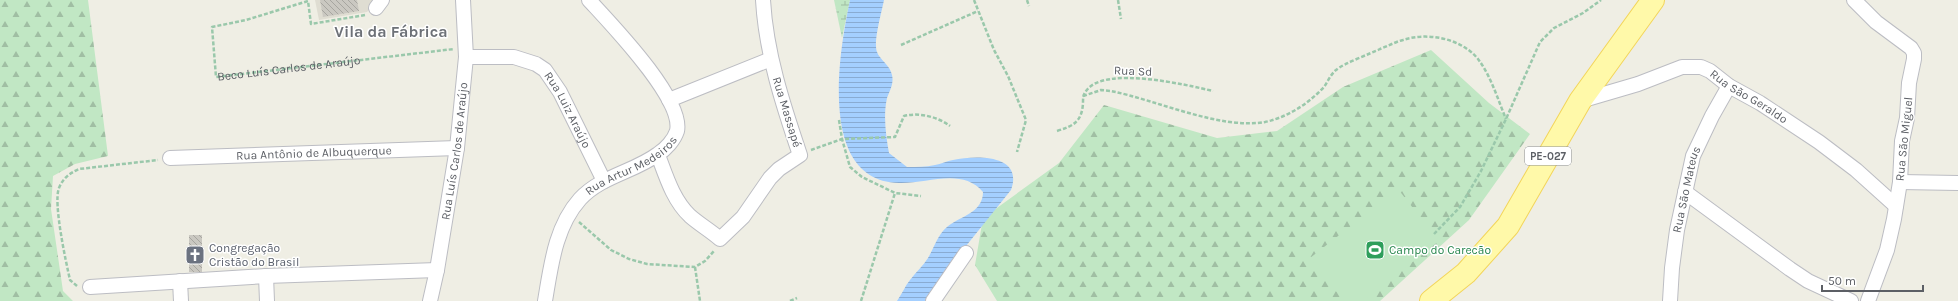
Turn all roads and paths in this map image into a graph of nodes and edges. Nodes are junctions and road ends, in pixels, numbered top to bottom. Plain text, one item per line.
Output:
1 (464, 0) edge
2 (589, 0) edge
3 (763, 0) edge
4 (974, 0) edge
5 (1027, 0) edge
6 (1118, 0) edge
7 (1601, 0) edge
8 (1653, 0) edge
9 (1854, 0) edge
10 (379, 4) edge
11 (1029, 6) dead end
12 (978, 11) junction
13 (1121, 19) dead end
14 (901, 45) dead end
15 (466, 52) junction
16 (771, 59) junction
17 (1729, 86) junction
18 (1213, 91) dead end
19 (1083, 96) junction
20 (669, 100) junction
21 (1580, 101) junction
22 (1506, 119) junction
23 (839, 120) dead end
24 (950, 126) dead end
25 (1057, 131) dead end
26 (842, 139) junction
27 (457, 148) junction
28 (1017, 152) dead end
29 (658, 155) junction
30 (800, 155) junction
31 (170, 158) joint
32 (604, 181) junction
33 (1900, 182) junction
34 (1958, 183) edge
35 (1685, 192) junction
36 (895, 193) junction
37 (922, 196) dead end
38 (1896, 206) junction
39 (571, 212) junction
40 (1434, 234) dead end
41 (720, 239) junction
42 (966, 253) dead end
43 (695, 267) junction
44 (437, 270) junction
45 (266, 276) junction
46 (180, 280) junction
47 (90, 287) joint
48 (797, 298) dead end
49 (182, 301) edge
50 (267, 301) edge
51 (430, 301) edge
52 (545, 301) edge
53 (700, 301) edge
54 (790, 301) edge
55 (861, 301) edge
56 (933, 301) edge
57 (1431, 301) edge
58 (1670, 301) edge
59 (1851, 301) edge
60 (1868, 301) edge

1 - 15 street, Rua Luís Carlos de Araújo
2 - 20 street, Rua Artur Medeiros
3 - 16 street, Rua Massapé
4 - 12 path
5 - 11 path
6 - 13 path
7 - 22 path
8 - 21 main road, PE-027
9 - 33 street, Rua São Miguel
10 - 15 path, Beco Luís Carlos de Araújo
12 - 14 path
12 - 28 path
15 - 27 street, Rua Luís Carlos de Araújo
15 - 32 street, Rua Luiz Araújo
16 - 20 street
16 - 30 street, Rua Massapé
17 - 21 street, Rua São Geraldo
17 - 35 street, Rua São Mateus
17 - 38 street, Rua São Geraldo
18 - 19 path, Rua Sd
19 - 22 path
19 - 25 path
20 - 29 street, Rua Artur Medeiros
21 - 57 main road, PE-027
22 - 40 path
23 - 26 path
24 - 26 path
26 - 30 path
26 - 36 path
27 - 31 street, Rua Antônio de Albuquerque
27 - 44 street, Rua Luís Carlos de Araújo
29 - 32 street, Rua Artur Medeiros
29 - 41 street
30 - 41 street, Rua Massapé
31 - 47 path
32 - 39 street, Rua Artur Medeiros
33 - 34 street
33 - 38 street, Rua São Miguel
35 - 58 street, Rua São Mateus
35 - 59 street
36 - 37 path
36 - 55 path
38 - 60 street, Rua São Miguel
39 - 43 path
39 - 52 street, Rua Artur Medeiros
41 - 43 path
42 - 56 street
43 - 53 path
44 - 45 street
44 - 51 street, Rua Luís Carlos de Araújo
45 - 46 street
45 - 50 street
46 - 47 street
46 - 49 street
48 - 54 path

